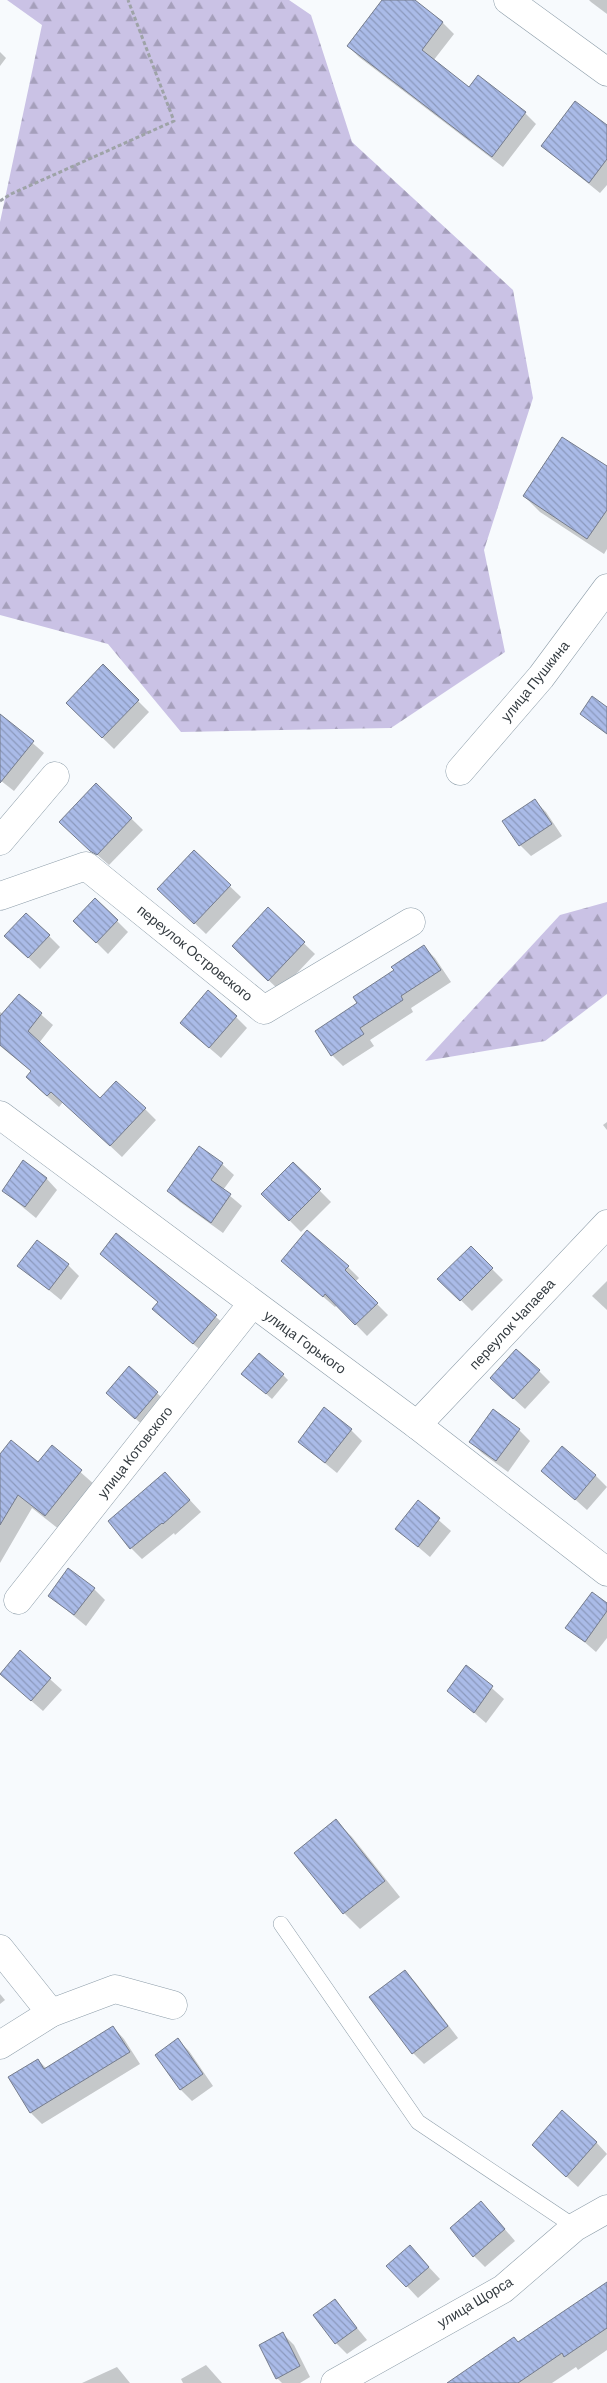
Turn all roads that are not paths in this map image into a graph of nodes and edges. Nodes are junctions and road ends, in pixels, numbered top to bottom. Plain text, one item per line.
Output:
1 (508, 0) edge
2 (607, 72) edge
3 (607, 588) edge
4 (460, 771) dead end
5 (55, 776) dead end
6 (0, 841) edge
7 (0, 896) edge
8 (411, 922) dead end
9 (0, 1115) edge
10 (607, 1224) edge
11 (252, 1304) junction
12 (417, 1425) junction
13 (607, 1572) edge
14 (18, 1600) dead end
15 (281, 1924) dead end
16 (0, 1949) edge
17 (173, 2005) dead end
18 (51, 2013) junction
19 (0, 2045) edge
20 (607, 2209) edge
21 (575, 2227) junction
22 (335, 2383) edge

1 - 2 street
3 - 4 street, улица Пушкина
5 - 6 street
7 - 8 street, переулок Островского
9 - 11 street, улица Горького
10 - 12 street, переулок Чапаева
11 - 12 street, улица Горького
11 - 14 street, улица Котовского
12 - 13 street, улица Горького
15 - 21 lane
16 - 18 street
17 - 18 street
18 - 19 street
20 - 21 street, улица Щорса
21 - 22 street, улица Щорса

